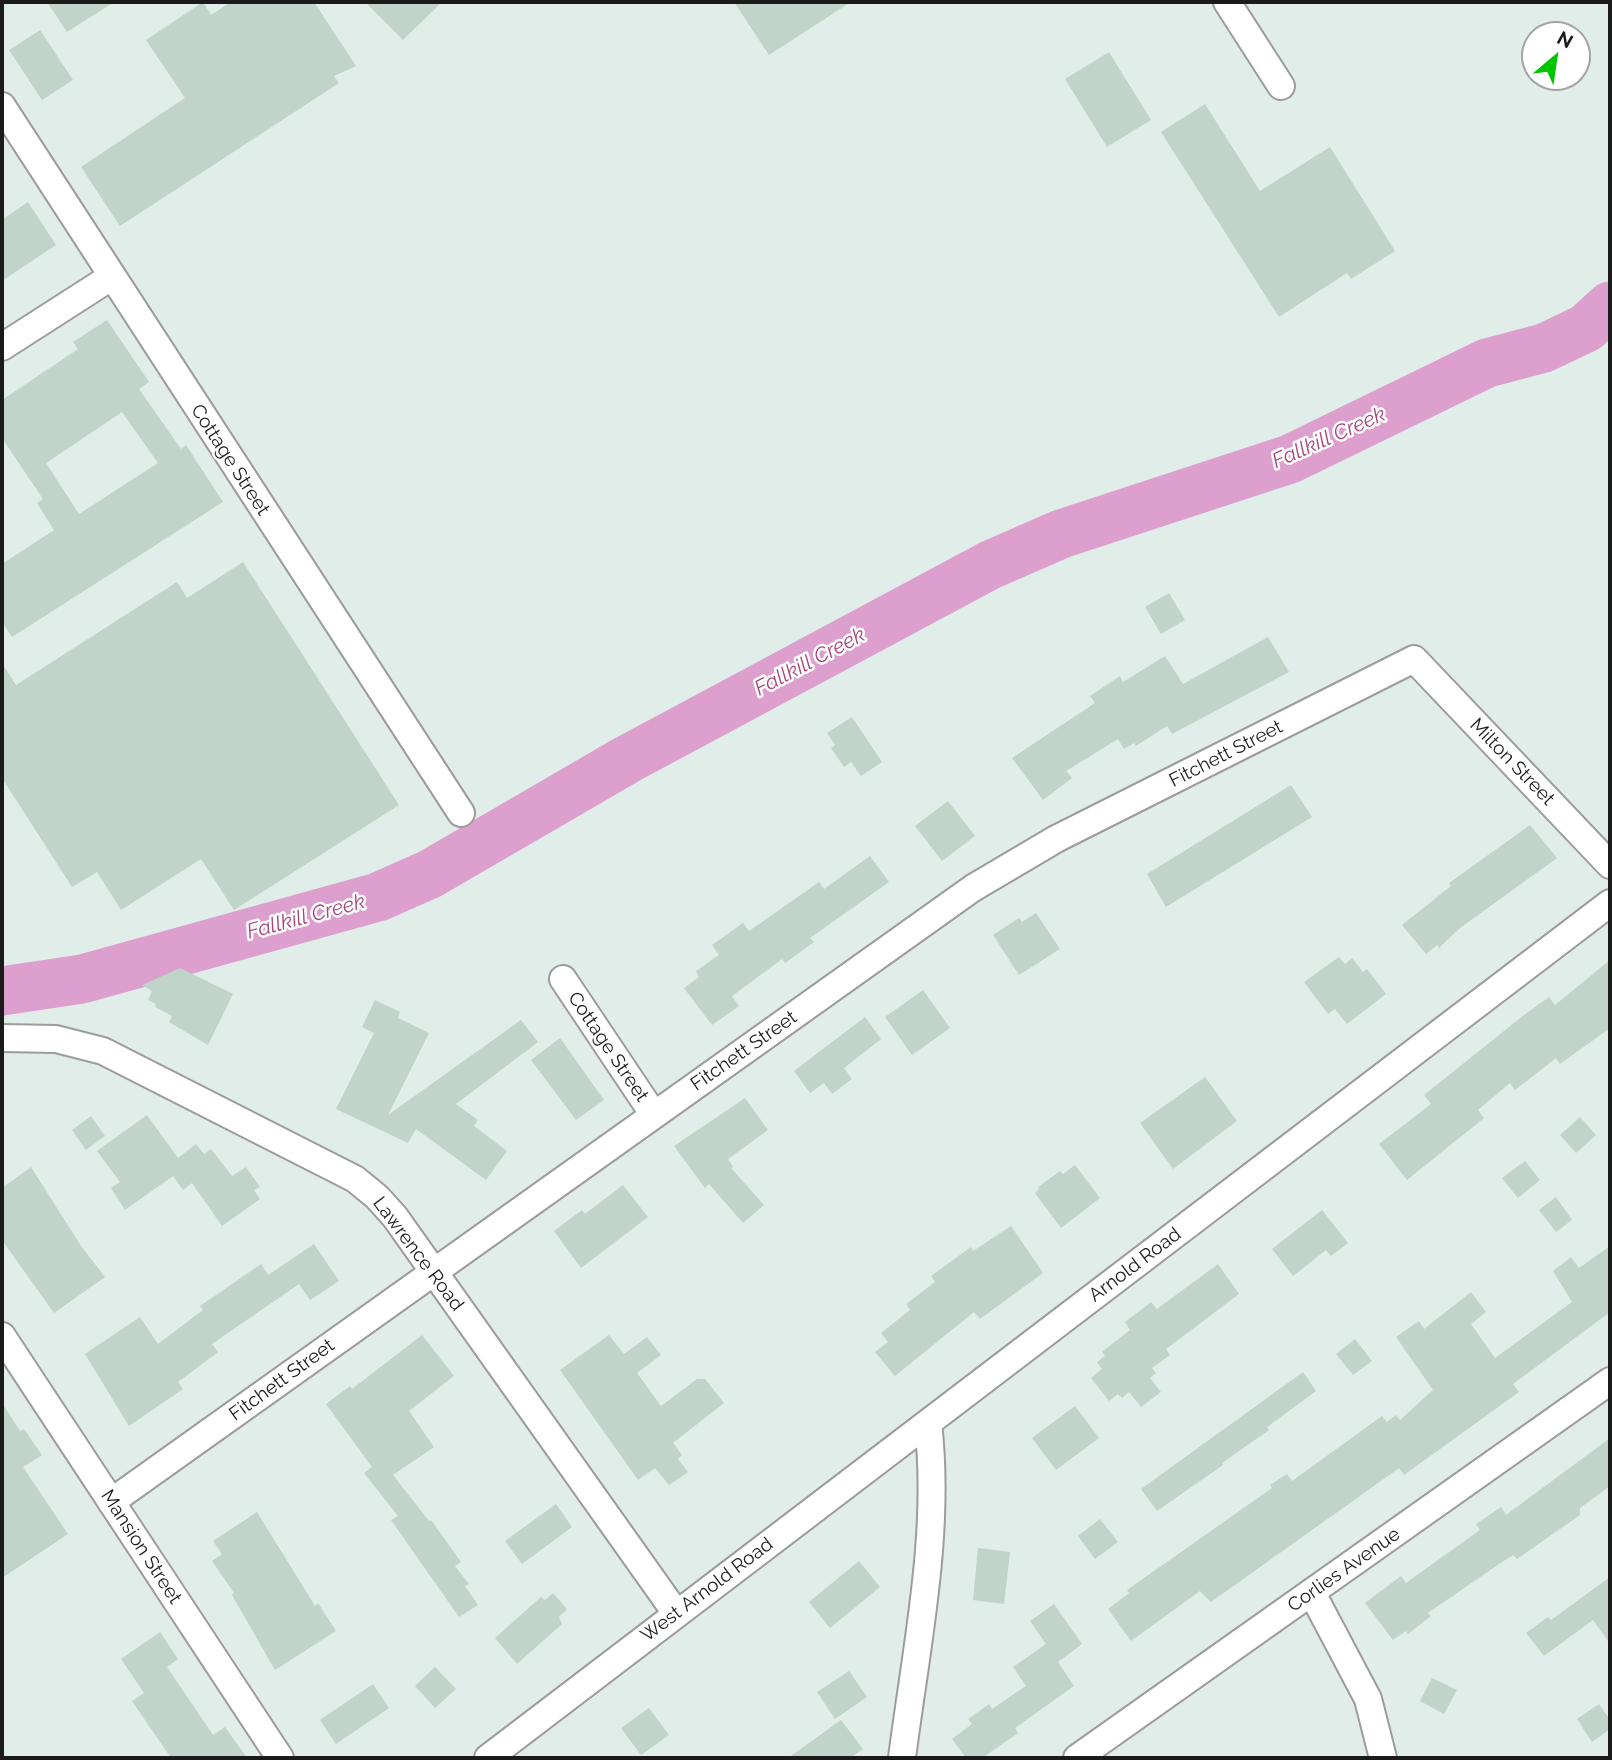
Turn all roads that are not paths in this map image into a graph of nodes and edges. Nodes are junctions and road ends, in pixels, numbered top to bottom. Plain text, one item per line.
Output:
1 (1227, 2) edge
2 (1281, 86) dead end
3 (2, 106) edge
4 (111, 277) junction
5 (2, 347) edge
6 (1414, 659) joint
7 (461, 813) dead end
8 (1610, 865) edge
9 (1610, 903) edge
10 (563, 979) dead end
11 (2, 1038) edge
12 (654, 1115) junction
13 (433, 1271) junction
14 (2, 1336) edge
15 (1610, 1381) edge
16 (928, 1423) junction
17 (111, 1502) junction
18 (1312, 1593) junction
19 (676, 1613) junction
20 (280, 1758) edge
21 (488, 1758) edge
22 (902, 1758) edge
23 (1077, 1758) edge
24 (1383, 1758) edge

1 - 2 street
3 - 4 street, Cottage Street
4 - 5 street
4 - 7 street, Cottage Street
6 - 8 street, Milton Street
6 - 12 street, Fitchett Street
9 - 16 street, Arnold Road
10 - 12 street, Cottage Street
11 - 13 street, Lawrence Road
12 - 13 street, Fitchett Street
13 - 17 street, Fitchett Street
13 - 19 street, Lawrence Road
14 - 17 street, Mansion Street
15 - 18 street, Corlies Avenue
16 - 19 street, West Arnold Road
16 - 22 street
17 - 20 street, Mansion Street
18 - 23 street, Corlies Avenue
18 - 24 street
19 - 21 street, West Arnold Road

